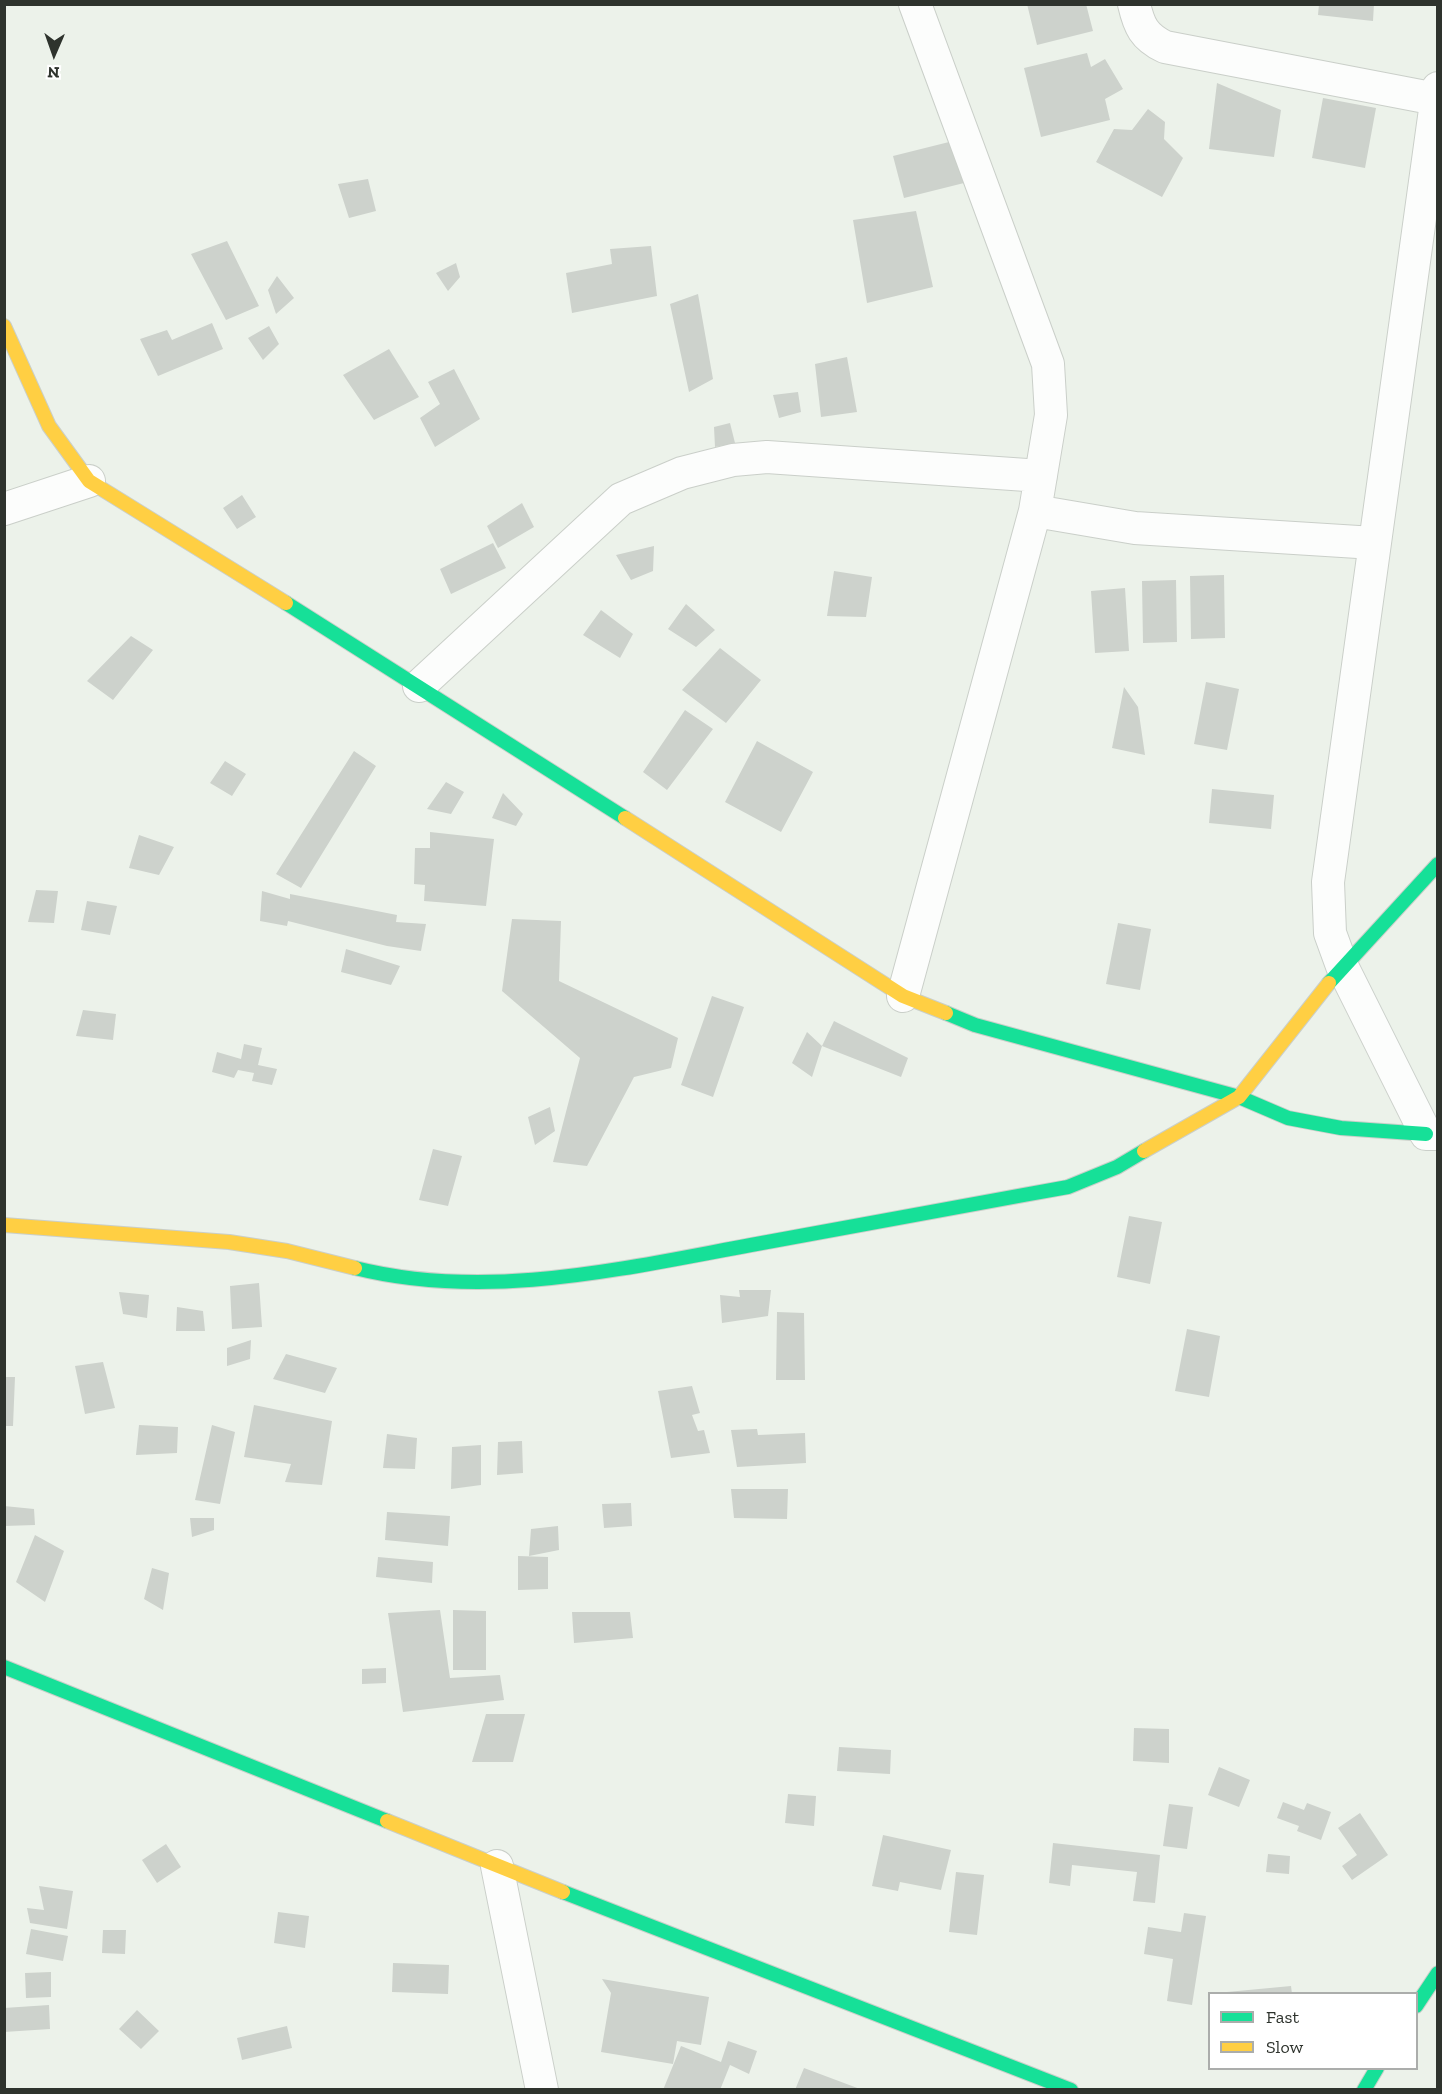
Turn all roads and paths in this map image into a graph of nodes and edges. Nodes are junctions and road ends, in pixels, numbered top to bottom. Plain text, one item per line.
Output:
1 (915, 4) edge
2 (1134, 4) edge
3 (1437, 93) edge
4 (4, 326) edge
5 (1041, 476) junction
6 (89, 481) junction
7 (4, 509) edge
8 (1035, 511) junction
9 (1374, 543) junction
10 (419, 686) junction
11 (1437, 864) edge
12 (1342, 966) junction
13 (903, 996) junction
14 (1239, 1097) junction
15 (1432, 1134) edge
16 (4, 1225) edge
17 (4, 1667) edge
18 (497, 1866) junction
19 (1437, 1973) edge
20 (1418, 2003) edge
21 (1376, 2070) edge
22 (542, 2090) edge
23 (1071, 2090) edge
24 (1364, 2090) edge

1 - 5 street
2 - 3 street
3 - 9 street
4 - 6 street
5 - 8 street
5 - 10 street
6 - 7 street
6 - 10 street
8 - 9 street
8 - 13 street
9 - 12 street
10 - 13 street
11 - 12 street
12 - 14 street
12 - 15 street
13 - 14 street
14 - 15 street
14 - 16 street
17 - 18 street
18 - 22 street
18 - 23 street
19 - 20 street
21 - 24 street

